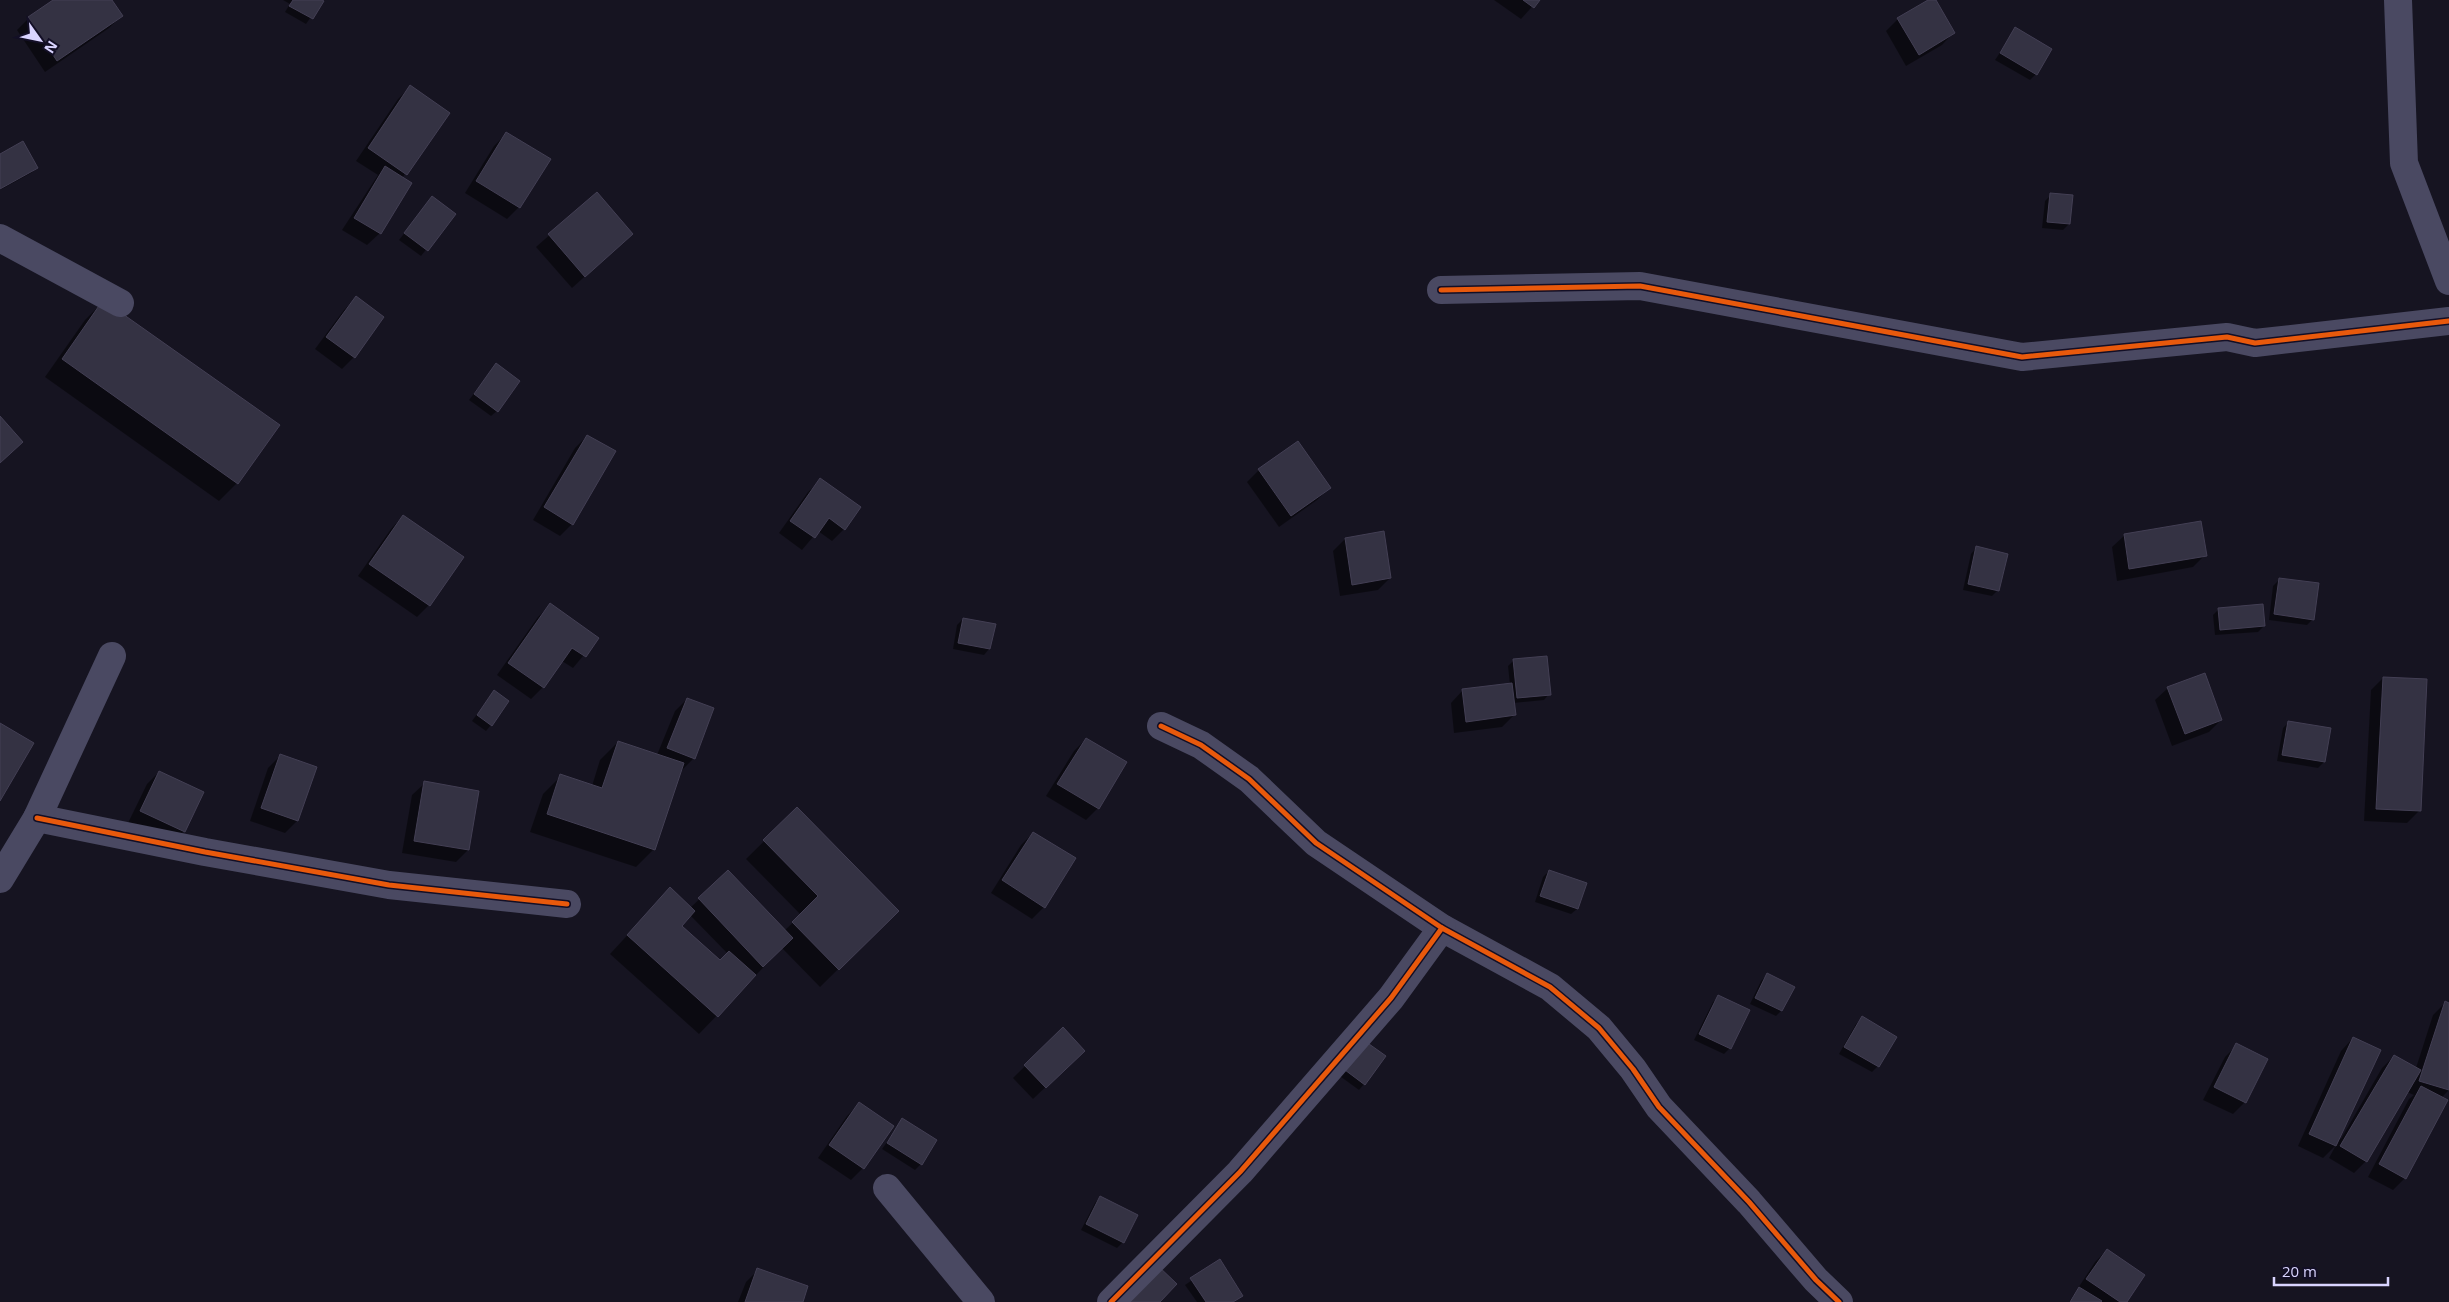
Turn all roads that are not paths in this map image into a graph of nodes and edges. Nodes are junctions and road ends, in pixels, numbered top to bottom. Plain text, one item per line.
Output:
1 (2398, 0) edge
2 (0, 238) edge
3 (2449, 281) edge
4 (1441, 290) dead end
5 (120, 303) dead end
6 (2449, 321) edge
7 (112, 656) dead end
8 (1161, 726) dead end
9 (37, 818) junction
10 (0, 879) edge
11 (567, 904) dead end
12 (1442, 928) junction
13 (887, 1188) dead end
14 (981, 1302) edge
15 (1111, 1302) edge
16 (1839, 1302) edge

1 - 3 street
2 - 5 street
4 - 6 street
7 - 9 street
8 - 12 street
9 - 10 street
9 - 11 street
12 - 15 street
12 - 16 street
13 - 14 street

